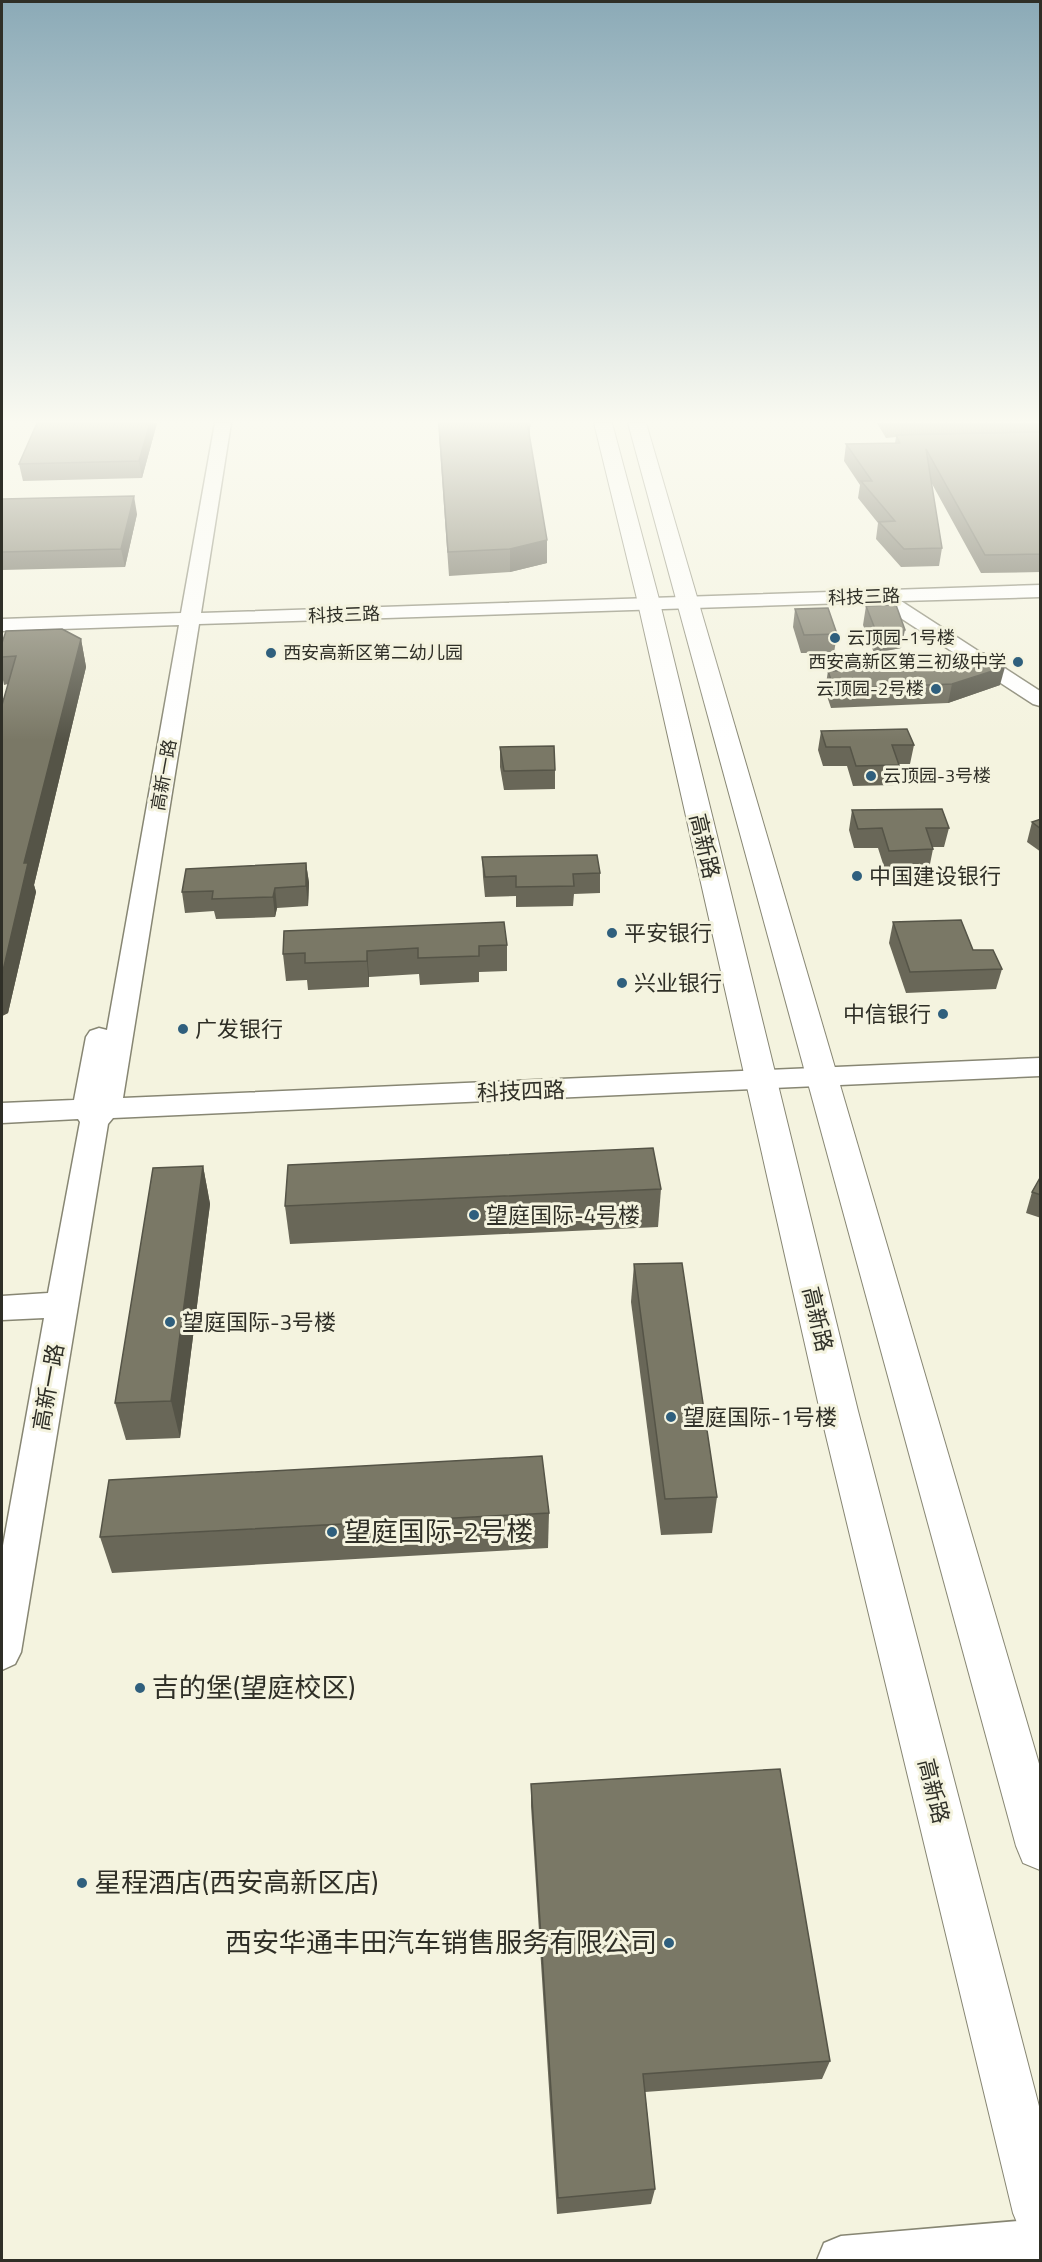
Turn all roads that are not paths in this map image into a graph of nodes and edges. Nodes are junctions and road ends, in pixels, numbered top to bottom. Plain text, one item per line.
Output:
1 (195, 529) edge
2 (201, 529) edge
3 (629, 529) edge
4 (666, 529) edge
5 (1041, 591) edge
6 (880, 597) junction
7 (687, 602) junction
8 (648, 603) junction
9 (183, 616) junction
10 (2, 618) edge
11 (2, 625) edge
12 (1041, 700) edge
13 (1041, 1067) edge
14 (1041, 1081) edge
15 (823, 1085) junction
16 (763, 1088) junction
17 (96, 1112) junction
18 (2, 1113) edge
19 (2, 1125) edge
20 (63, 1305) junction
21 (2, 1308) edge
22 (2, 1652) edge
23 (1041, 1846) edge
24 (1041, 2213) edge
25 (1041, 2243) edge
26 (841, 2260) edge

1 - 9 street, 高新一路
2 - 9 street, 高新一路
3 - 8 main road, 高新路
4 - 7 main road
5 - 6 street, 科技三路
6 - 7 street, 科技三路
6 - 12 street
7 - 8 street, 科技三路
7 - 15 main road
8 - 9 street, 科技三路
8 - 16 main road, 高新路
9 - 10 street, 科技三路
9 - 11 street, 科技三路
9 - 17 street, 高新一路
13 - 15 street, 科技四路
14 - 15 street, 科技四路
15 - 16 street, 科技四路
15 - 23 main road
16 - 17 street, 科技四路
16 - 24 main road, 高新路
17 - 18 street, 科技四路
17 - 19 street, 科技四路
17 - 20 street, 高新一路
20 - 21 street
20 - 22 street, 高新一路
25 - 26 street

